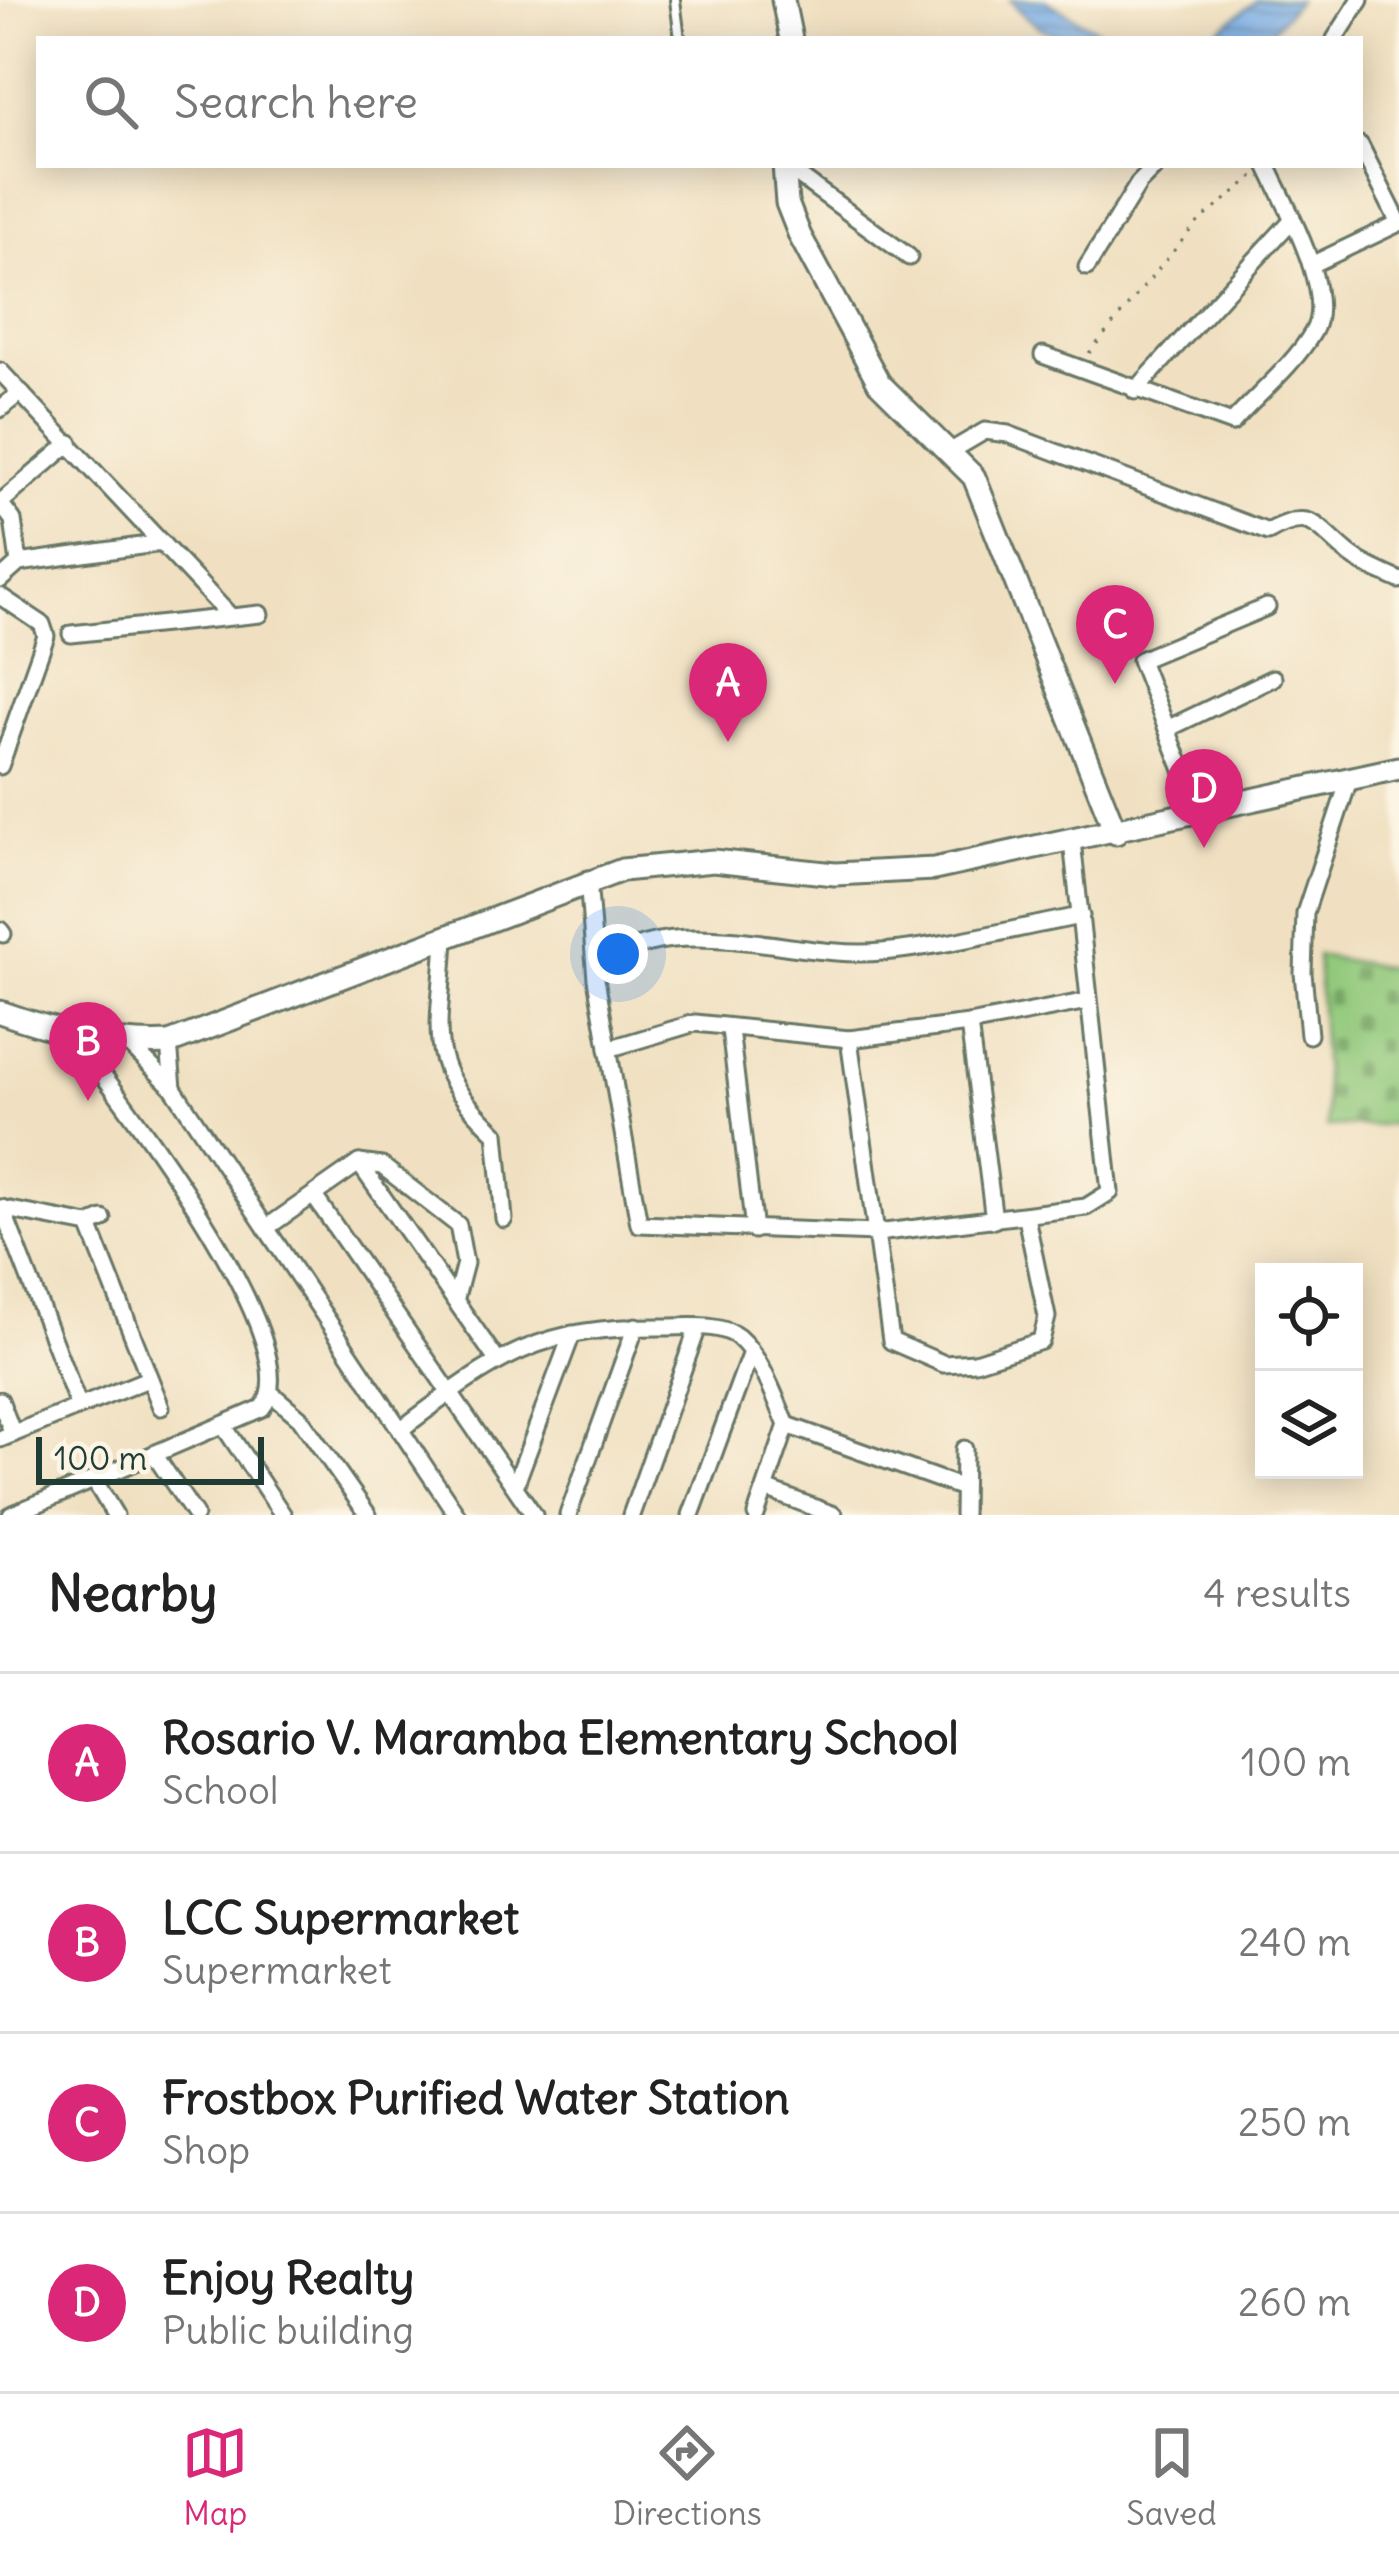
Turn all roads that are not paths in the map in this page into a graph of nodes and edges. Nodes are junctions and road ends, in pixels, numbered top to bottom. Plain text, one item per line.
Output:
1 (675, 0) edge
2 (783, 0) edge
3 (1360, 0) edge
4 (680, 36) edge
5 (790, 36) edge
6 (1337, 36) edge
7 (1363, 151) edge
8 (784, 168) edge
9 (788, 168) edge
10 (1154, 168) edge
11 (1268, 168) edge
12 (1292, 221) junction
13 (1399, 223) edge
14 (909, 257) dead end
15 (1311, 265) junction
16 (1087, 267) dead end
17 (1043, 355) dead end
18 (0, 371) edge
19 (1135, 391) junction
20 (21, 392) junction
21 (0, 409) edge
22 (70, 443) junction
23 (952, 451) junction
24 (0, 503) edge
25 (162, 543) junction
26 (9, 571) edge
27 (1399, 580) edge
28 (0, 596) edge
29 (1267, 607) dead end
30 (260, 614) dead end
31 (229, 615) junction
32 (71, 634) dead end
33 (1273, 678) dead end
34 (1167, 729) junction
35 (0, 766) edge
36 (1399, 768) edge
37 (1349, 780) junction
38 (1198, 811) junction
39 (1116, 833) junction
40 (1072, 841) junction
41 (588, 879) junction
42 (1081, 916) junction
43 (445, 937) junction
44 (596, 969) junction
45 (1088, 1000) junction
46 (0, 1012) edge
47 (969, 1024) junction
48 (730, 1029) junction
49 (72, 1033) junction
50 (1309, 1035) dead end
51 (849, 1039) junction
52 (128, 1043) junction
53 (169, 1043) junction
54 (608, 1049) junction
55 (173, 1088) junction
56 (359, 1163) junction
57 (314, 1196) junction
58 (1, 1208) edge
59 (1026, 1217) junction
60 (504, 1219) dead end
61 (994, 1220) junction
62 (266, 1228) junction
63 (754, 1230) junction
64 (877, 1233) junction
65 (455, 1301) junction
66 (636, 1326) junction
67 (698, 1327) junction
68 (572, 1334) junction
69 (752, 1352) junction
70 (496, 1359) junction
71 (148, 1379) junction
72 (449, 1393) junction
73 (273, 1395) junction
74 (0, 1400) edge
75 (161, 1406) dead end
76 (79, 1407) junction
77 (223, 1425) junction
78 (788, 1425) junction
79 (400, 1430) junction
80 (7, 1436) edge
81 (964, 1449) dead end
82 (154, 1454) junction
83 (94, 1480) junction
84 (514, 1486) junction
85 (963, 1488) junction
86 (766, 1490) junction
87 (11, 1515) edge
88 (115, 1515) edge
89 (195, 1515) edge
90 (283, 1515) edge
91 (368, 1515) edge
92 (457, 1515) edge
93 (534, 1515) edge
94 (568, 1515) edge
95 (631, 1515) edge
96 (691, 1515) edge
97 (757, 1515) edge
98 (834, 1515) edge
99 (964, 1515) edge

1 - 4 lane
2 - 5 main road
3 - 6 street
7 - 13 street
8 - 23 main road
9 - 14 street
10 - 16 street
11 - 12 street
12 - 15 street
12 - 19 street
13 - 15 street
15 - 19 street
17 - 19 street
18 - 20 street
20 - 21 street
20 - 22 street
22 - 24 street
22 - 25 street
23 - 27 street
23 - 39 main road
24 - 26 street
25 - 26 street
25 - 31 street
28 - 35 street
29 - 34 street
30 - 31 street
31 - 32 street
33 - 34 street
34 - 38 street
36 - 37 main road
37 - 38 main road
37 - 50 street
38 - 39 main road
39 - 40 main road
40 - 41 main road
40 - 42 street
41 - 43 main road
41 - 44 street
42 - 44 street
42 - 45 street
43 - 53 main road
43 - 60 street
44 - 54 street
45 - 47 street
45 - 59 street
46 - 49 main road
47 - 51 street
47 - 61 street
48 - 51 street
48 - 54 street
48 - 63 street
49 - 52 main road
49 - 73 street
51 - 64 street
52 - 53 main road
52 - 55 street
53 - 55 street
54 - 63 street
55 - 62 street
56 - 57 street
56 - 65 street
56 - 65 street
57 - 62 street
57 - 72 street
58 - 71 street
58 - 76 street
59 - 61 street
59 - 64 street
61 - 64 street
62 - 79 street
63 - 64 street
65 - 70 street
66 - 67 street
66 - 68 street
66 - 94 street
67 - 69 street
67 - 95 street
68 - 70 street
68 - 84 street
69 - 78 street
69 - 96 street
70 - 72 street
71 - 75 street
71 - 76 street
72 - 79 street
72 - 84 street
73 - 77 street
73 - 91 street
74 - 80 street
76 - 80 street
77 - 82 street
77 - 90 street
78 - 85 street
78 - 86 street
79 - 92 street
81 - 85 street
82 - 83 street
82 - 89 street
83 - 87 street
83 - 88 street
84 - 93 street
85 - 99 street
86 - 97 street
86 - 98 street

